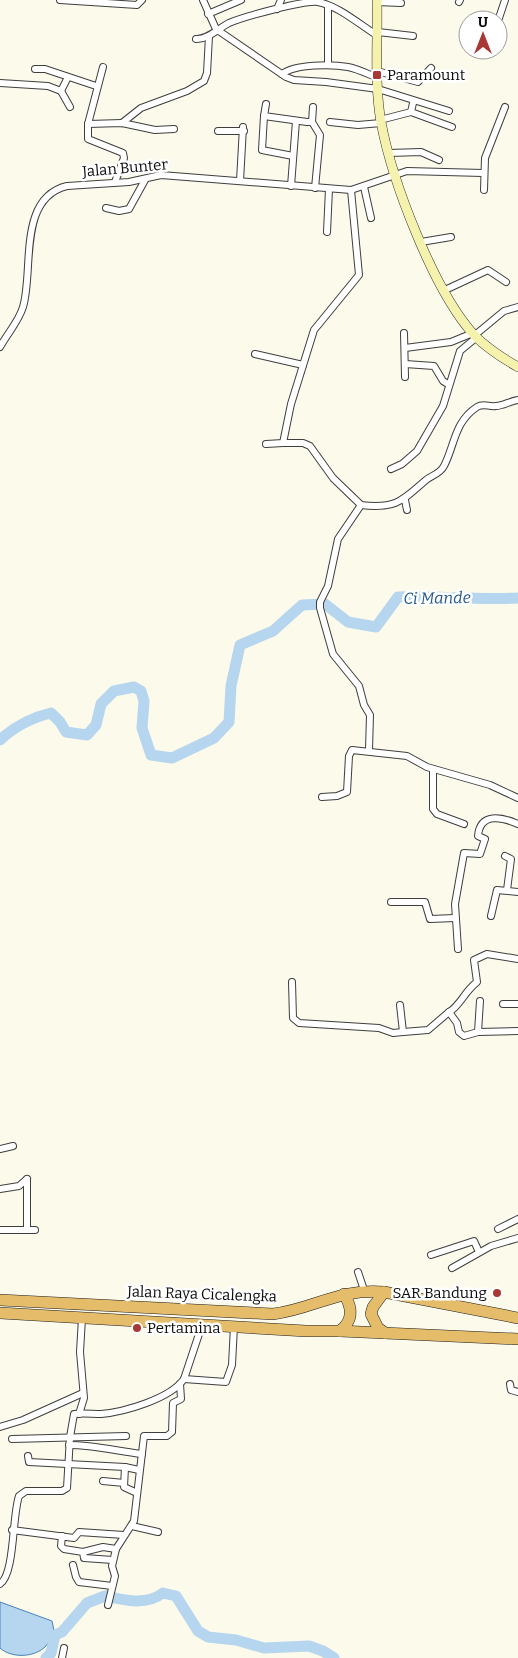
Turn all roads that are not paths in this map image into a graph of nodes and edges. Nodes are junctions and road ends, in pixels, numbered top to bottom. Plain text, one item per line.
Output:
1 (60, 0) edge
2 (142, 0) edge
3 (203, 0) edge
4 (241, 0) edge
5 (281, 0) edge
6 (378, 1) edge
7 (300, 2) edge
8 (401, 3) dead end
9 (328, 6) junction
10 (277, 9) junction
11 (208, 14) junction
12 (216, 29) junction
13 (378, 34) junction
14 (209, 36) junction
15 (413, 36) dead end
16 (196, 39) dead end
17 (328, 65) junction
18 (103, 67) dead end
19 (431, 68) dead end
20 (35, 69) dead end
21 (282, 74) junction
22 (378, 74) junction
23 (68, 78) junction
24 (0, 83) edge
25 (96, 86) junction
26 (378, 89) junction
27 (61, 91) junction
28 (413, 103) dead end
29 (266, 104) dead end
30 (70, 107) dead end
31 (505, 107) dead end
32 (313, 108) dead end
33 (449, 111) dead end
34 (410, 112) junction
35 (264, 116) junction
36 (296, 120) junction
37 (312, 122) junction
38 (330, 122) dead end
39 (381, 122) junction
40 (122, 123) junction
41 (88, 124) junction
42 (452, 126) dead end
43 (174, 129) dead end
44 (218, 131) dead end
45 (388, 152) junction
46 (293, 156) junction
47 (440, 160) dead end
48 (483, 173) junction
49 (396, 174) junction
50 (145, 180) junction
51 (240, 181) junction
52 (115, 182) junction
53 (291, 186) junction
54 (315, 188) junction
55 (364, 188) junction
56 (329, 189) junction
57 (352, 190) junction
58 (484, 190) dead end
59 (106, 208) dead end
60 (371, 218) dead end
61 (327, 232) dead end
62 (451, 237) dead end
63 (420, 242) junction
64 (506, 282) dead end
65 (445, 290) junction
66 (518, 307) edge
67 (404, 333) dead end
68 (7, 335) junction
69 (475, 335) junction
70 (0, 341) edge
71 (0, 347) edge
72 (404, 348) junction
73 (255, 354) dead end
74 (405, 364) junction
75 (303, 365) junction
76 (518, 368) edge
77 (405, 377) dead end
78 (448, 384) junction
79 (518, 400) edge
80 (283, 443) junction
81 (266, 444) dead end
82 (391, 470) dead end
83 (405, 500) junction
84 (361, 505) junction
85 (407, 510) dead end
86 (369, 750) junction
87 (433, 769) junction
88 (322, 797) dead end
89 (518, 798) edge
90 (464, 824) dead end
91 (518, 824) edge
92 (504, 856) dead end
93 (507, 890) junction
94 (518, 892) edge
95 (391, 902) dead end
96 (491, 916) dead end
97 (455, 918) junction
98 (458, 949) dead end
99 (518, 959) edge
100 (292, 982) dead end
101 (480, 1001) dead end
102 (503, 1004) dead end
103 (518, 1004) edge
104 (400, 1006) dead end
105 (449, 1012) junction
106 (518, 1030) edge
107 (403, 1032) junction
108 (478, 1032) junction
109 (13, 1146) dead end
110 (0, 1148) edge
111 (0, 1189) edge
112 (518, 1219) edge
113 (498, 1229) dead end
114 (0, 1230) edge
115 (27, 1230) junction
116 (34, 1230) dead end
117 (518, 1238) edge
118 (479, 1252) junction
119 (431, 1255) dead end
120 (452, 1268) dead end
121 (358, 1272) dead end
122 (364, 1290) junction
123 (384, 1292) junction
124 (344, 1294) junction
125 (0, 1300) edge
126 (0, 1313) edge
127 (82, 1318) junction
128 (518, 1318) edge
129 (202, 1325) junction
130 (234, 1326) junction
131 (340, 1330) junction
132 (385, 1333) junction
133 (518, 1339) edge
134 (182, 1382) junction
135 (510, 1384) dead end
136 (518, 1392) edge
137 (83, 1393) junction
138 (79, 1414) junction
139 (0, 1427) edge
140 (126, 1436) dead end
141 (12, 1439) dead end
142 (70, 1441) junction
143 (142, 1454) junction
144 (28, 1456) dead end
145 (69, 1463) junction
146 (125, 1467) junction
147 (139, 1470) junction
148 (103, 1481) dead end
149 (124, 1483) junction
150 (137, 1493) junction
151 (132, 1526) junction
152 (12, 1530) junction
153 (158, 1532) dead end
154 (124, 1535) junction
155 (62, 1536) junction
156 (116, 1549) junction
157 (83, 1552) junction
158 (113, 1560) junction
159 (74, 1566) dead end
160 (0, 1584) edge
161 (112, 1586) junction
162 (109, 1600) dead end
163 (64, 1648) dead end
164 (62, 1658) edge

1 - 2 street
3 - 11 street
4 - 11 street
5 - 10 street
6 - 8 street
6 - 13 main road
7 - 9 street
7 - 10 street
9 - 13 street
9 - 17 street
10 - 12 street
11 - 12 street
12 - 14 street
12 - 21 street
13 - 15 street
13 - 22 main road
14 - 16 street
14 - 40 street
17 - 21 street
17 - 22 street
18 - 25 street
19 - 22 street
20 - 23 street
21 - 26 street
22 - 26 main road
23 - 25 street
23 - 27 street
24 - 27 street
25 - 41 street
26 - 33 street
26 - 39 main road
27 - 30 street
28 - 34 street
29 - 35 street
31 - 48 street
32 - 37 street
34 - 39 street
34 - 42 street
35 - 36 street
35 - 46 street
36 - 37 street
36 - 46 street
37 - 54 street
38 - 39 street
39 - 45 main road
40 - 41 street
40 - 43 street
41 - 52 street
44 - 51 street
45 - 47 street
45 - 49 main road
46 - 53 street
48 - 49 street, Jalan Bunter
48 - 58 street
49 - 55 street, Jalan Bunter
49 - 63 main road
50 - 51 street, Jalan Bunter
50 - 52 street, Jalan Bunter
50 - 59 street
51 - 53 street, Jalan Bunter
52 - 68 street, Jalan Bunter
53 - 54 street, Jalan Bunter
54 - 56 street, Jalan Bunter
55 - 57 street, Jalan Bunter
55 - 60 street
56 - 57 street, Jalan Bunter
56 - 61 street
57 - 75 street
62 - 63 street
63 - 65 main road
64 - 65 street
65 - 69 main road
66 - 69 street
67 - 72 street
68 - 70 street
68 - 71 street, Jalan Bunter
69 - 72 street
69 - 76 main road
69 - 78 street
72 - 74 street
73 - 75 street
74 - 77 street
74 - 78 street
75 - 80 street
78 - 82 street
79 - 83 street
80 - 81 street
80 - 84 street
83 - 84 street
83 - 85 street
84 - 86 street
86 - 87 street
86 - 88 street
87 - 89 street
87 - 90 street
91 - 97 street
92 - 93 street
93 - 94 street
93 - 96 street
95 - 97 street
97 - 98 street
99 - 105 street
100 - 107 street
101 - 108 street
102 - 103 street
104 - 107 street
105 - 107 street
105 - 108 street
106 - 108 street
109 - 110 street
111 - 115 street
112 - 113 street
114 - 115 street
115 - 116 street
117 - 118 street
118 - 119 street
118 - 120 street
121 - 122 street
122 - 123 highway, Jalan Raya Cicalengka
122 - 124 highway, Jalan Raya Cicalengka
123 - 128 highway, Jalan Raya Cicalengka
123 - 132 highway
124 - 125 highway, Jalan Raya Cicalengka
124 - 131 highway
126 - 127 highway, Jalan Raya Cicalengka
127 - 129 highway, Jalan Raya Cicalengka
127 - 137 street
129 - 130 highway, Jalan Raya Cicalengka
129 - 134 street
130 - 131 highway, Jalan Raya Cicalengka
130 - 134 street
131 - 132 highway, Jalan Raya Cicalengka
132 - 133 highway, Jalan Raya Cicalengka
134 - 138 street
134 - 143 street
135 - 136 street
137 - 138 street
137 - 139 street
138 - 142 street
140 - 142 street
141 - 142 street
142 - 143 street
142 - 145 street
143 - 147 street
144 - 145 street
145 - 146 street
145 - 152 street
146 - 147 street
146 - 149 street
147 - 150 street
148 - 149 street
149 - 150 street
150 - 151 street
151 - 153 street
151 - 154 street
152 - 155 street
152 - 160 street
154 - 155 street
154 - 156 street
155 - 157 street
156 - 157 street
156 - 158 street
157 - 158 street
158 - 161 street
159 - 161 street
161 - 162 street
163 - 164 street

